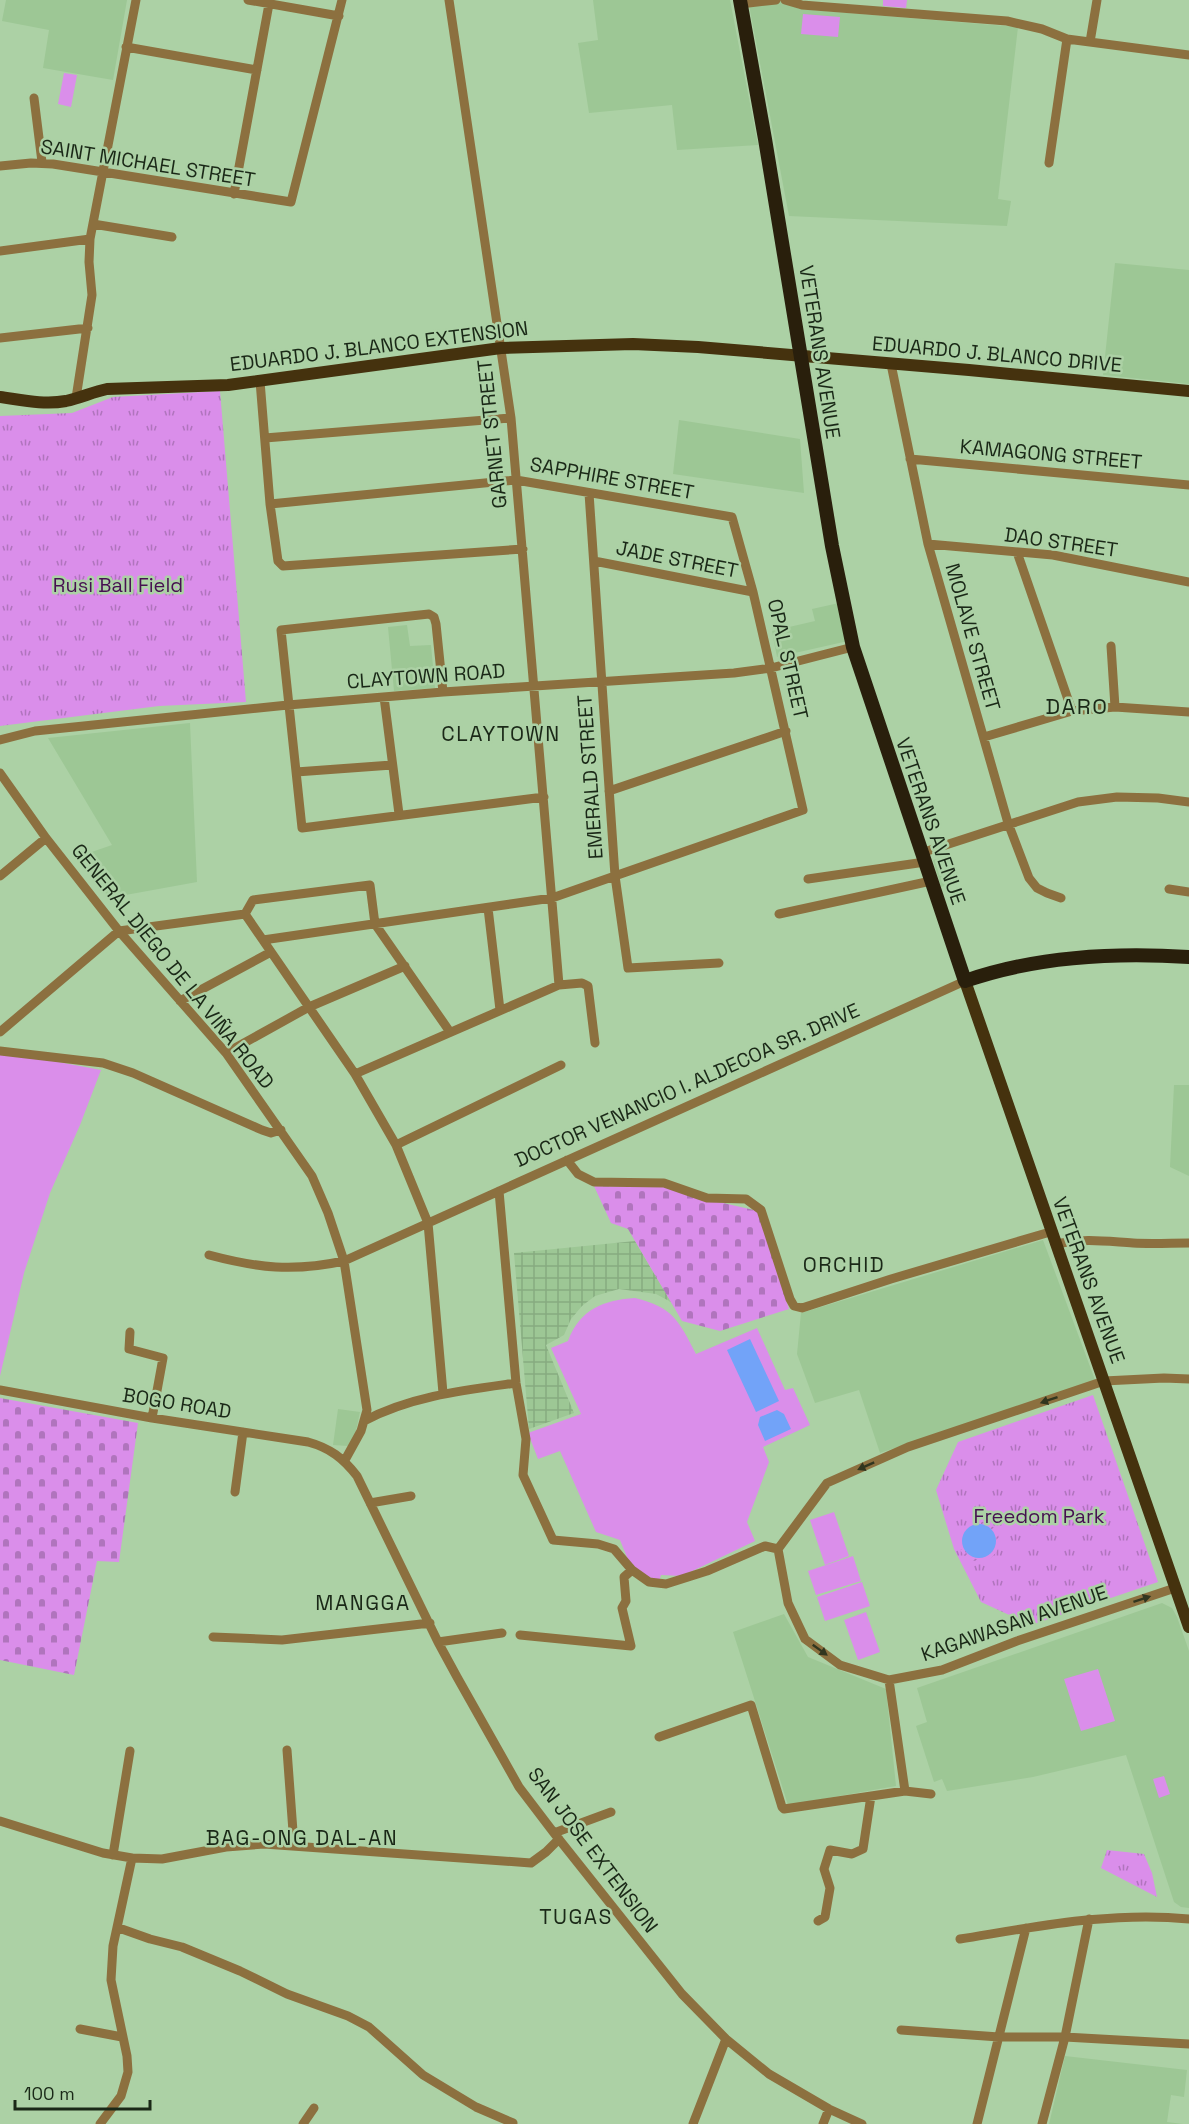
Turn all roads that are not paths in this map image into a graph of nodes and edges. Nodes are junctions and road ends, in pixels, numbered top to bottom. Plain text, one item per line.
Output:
1 (136, 0) edge
2 (248, 0) edge
3 (342, 0) edge
4 (449, 0) edge
5 (776, 0) edge
6 (785, 0) edge
7 (1097, 0) edge
8 (740, 2) edge
9 (269, 4) junction
10 (339, 16) junction
11 (1067, 39) junction
12 (1090, 42) junction
13 (126, 47) junction
14 (1189, 55) edge
15 (257, 70) junction
16 (34, 98) dead end
17 (42, 162) junction
18 (1049, 163) dead end
19 (0, 166) edge
20 (103, 173) junction
21 (234, 194) junction
22 (93, 224) junction
23 (172, 237) dead end
24 (90, 239) junction
25 (0, 251) edge
26 (88, 328) junction
27 (0, 338) edge
28 (501, 348) junction
29 (801, 356) junction
30 (891, 364) junction
31 (260, 381) junction
32 (1189, 391) edge
33 (0, 397) edge
34 (76, 398) junction
35 (511, 418) junction
36 (265, 438) junction
37 (910, 459) junction
38 (516, 480) junction
39 (1189, 485) edge
40 (589, 493) junction
41 (270, 504) junction
42 (732, 518) joint
43 (927, 544) junction
44 (523, 549) junction
45 (1017, 552) junction
46 (594, 561) junction
47 (1189, 582) edge
48 (753, 592) junction
49 (1111, 646) dead end
50 (853, 647) junction
51 (771, 668) junction
52 (601, 683) junction
53 (535, 687) junction
54 (443, 692) junction
55 (384, 697) junction
56 (288, 705) junction
57 (1115, 707) junction
58 (1072, 711) junction
59 (1189, 712) edge
60 (786, 731) junction
61 (984, 737) junction
62 (0, 740) edge
63 (392, 765) junction
64 (296, 772) junction
65 (0, 773) edge
66 (609, 791) junction
67 (544, 796) junction
68 (1189, 802) edge
69 (399, 814) junction
70 (1008, 824) junction
71 (46, 838) junction
72 (923, 857) junction
73 (0, 876) edge
74 (615, 876) junction
75 (808, 879) dead end
76 (931, 881) junction
77 (1169, 889) dead end
78 (1189, 892) edge
79 (552, 898) junction
80 (1061, 898) dead end
81 (488, 908) junction
82 (245, 914) junction
83 (779, 914) dead end
84 (375, 924) junction
85 (119, 931) junction
86 (263, 940) junction
87 (271, 952) junction
88 (1189, 957) edge
89 (719, 963) dead end
90 (405, 966) junction
91 (965, 981) junction
92 (559, 985) junction
93 (180, 1001) junction
94 (309, 1007) junction
95 (500, 1010) junction
96 (0, 1032) edge
97 (450, 1032) junction
98 (595, 1043) dead end
99 (0, 1051) edge
100 (226, 1053) junction
101 (561, 1065) dead end
102 (355, 1074) junction
103 (281, 1130) junction
104 (396, 1145) junction
105 (567, 1160) junction
106 (499, 1191) junction
107 (428, 1223) junction
108 (1052, 1238) junction
109 (1189, 1243) edge
110 (209, 1255) dead end
111 (344, 1261) junction
112 (130, 1332) dead end
113 (1189, 1379) edge
114 (1104, 1381) junction
115 (516, 1383) junction
116 (0, 1390) edge
117 (443, 1394) junction
118 (152, 1418) junction
119 (364, 1420) junction
120 (243, 1432) junction
121 (345, 1460) junction
122 (235, 1491) dead end
123 (411, 1496) dead end
124 (370, 1503) junction
125 (778, 1549) junction
126 (632, 1570) junction
127 (1175, 1588) junction
128 (430, 1623) junction
129 (1189, 1627) edge
130 (502, 1633) dead end
131 (520, 1635) dead end
132 (213, 1637) dead end
133 (438, 1642) junction
134 (889, 1680) junction
135 (659, 1737) dead end
136 (287, 1750) dead end
137 (130, 1751) dead end
138 (905, 1791) junction
139 (932, 1794) dead end
140 (871, 1796) junction
141 (611, 1812) dead end
142 (0, 1821) edge
143 (556, 1836) junction
144 (294, 1845) junction
145 (113, 1855) junction
146 (132, 1858) junction
147 (1089, 1919) junction
148 (1189, 1919) edge
149 (819, 1921) dead end
150 (119, 1928) junction
151 (1026, 1928) junction
152 (960, 1939) dead end
153 (80, 2029) dead end
154 (901, 2030) dead end
155 (122, 2037) junction
156 (999, 2037) junction
157 (1065, 2037) junction
158 (726, 2039) junction
159 (1189, 2044) edge
160 (314, 2108) dead end
161 (829, 2109) junction
162 (513, 2123) edge
163 (100, 2124) edge
164 (303, 2124) edge
165 (693, 2124) edge
166 (823, 2124) edge
167 (862, 2124) edge
168 (977, 2124) edge
169 (1042, 2124) edge

1 - 13 street
2 - 9 street
3 - 10 street
4 - 28 street, GARNET STREET
5 - 8 street
6 - 11 street
7 - 12 street
8 - 29 highway, VETERANS AVENUE
9 - 10 street
9 - 15 street
10 - 21 street, SAINT MICHAEL STREET
11 - 12 street
11 - 18 street
12 - 14 street
13 - 15 street
13 - 20 street
15 - 21 street
16 - 17 street
17 - 19 street, SAINT MICHAEL STREET
17 - 20 street, SAINT MICHAEL STREET
20 - 21 street, SAINT MICHAEL STREET
20 - 22 street
22 - 23 street
22 - 24 street
24 - 25 street
24 - 26 street
26 - 27 street
26 - 34 street
28 - 29 main road, EDUARDO J. BLANCO EXTENSION
28 - 31 main road, EDUARDO J. BLANCO EXTENSION
28 - 35 street, GARNET STREET
29 - 30 main road, EDUARDO J. BLANCO DRIVE
29 - 50 highway, VETERANS AVENUE
30 - 32 main road, EDUARDO J. BLANCO DRIVE
30 - 37 street, MOLAVE STREET
31 - 34 main road, EDUARDO J. BLANCO EXTENSION
31 - 36 street
33 - 34 main road, EDUARDO J. BLANCO EXTENSION
35 - 36 street
35 - 38 street, GARNET STREET
36 - 41 street
37 - 39 street, KAMAGONG STREET
37 - 43 street, MOLAVE STREET
38 - 40 street, SAPPHIRE STREET
38 - 41 street, SAPPHIRE STREET
38 - 44 street, GARNET STREET
40 - 42 street, SAPPHIRE STREET
40 - 46 street, EMERALD STREET
41 - 44 street
42 - 48 street, OPAL STREET
43 - 45 street, DAO STREET
43 - 61 street, MOLAVE STREET
44 - 53 street, GARNET STREET
45 - 47 street, DAO STREET
45 - 58 street
46 - 48 street, JADE STREET
46 - 52 street, EMERALD STREET
48 - 51 street, OPAL STREET
49 - 57 street
50 - 51 street, CLAYTOWN ROAD
50 - 72 highway, VETERANS AVENUE
51 - 52 street, CLAYTOWN ROAD
51 - 60 street, OPAL STREET
52 - 53 street, CLAYTOWN ROAD
52 - 66 street, EMERALD STREET
53 - 54 street, CLAYTOWN ROAD
53 - 67 street, GARNET STREET
54 - 55 street, CLAYTOWN ROAD
54 - 56 street
55 - 56 street, CLAYTOWN ROAD
55 - 63 street
56 - 62 street, CLAYTOWN ROAD
56 - 64 street
57 - 58 street
57 - 59 street
58 - 61 street
60 - 66 street
60 - 74 street, OPAL STREET
61 - 70 street, MOLAVE STREET
63 - 64 street
63 - 69 street
64 - 69 street
65 - 71 street, GENERAL DIEGO DE LA VIÑA ROAD
66 - 74 street, EMERALD STREET
67 - 69 street
67 - 79 street, GARNET STREET
68 - 70 street
70 - 72 street
70 - 80 street, MOLAVE STREET
71 - 73 street
71 - 85 street, GENERAL DIEGO DE LA VIÑA ROAD
72 - 75 street
72 - 76 highway, VETERANS AVENUE
74 - 79 street
74 - 89 street, EMERALD STREET
76 - 83 street
76 - 91 highway, VETERANS AVENUE
77 - 78 street
79 - 81 street
79 - 92 street, GARNET STREET
81 - 84 street
81 - 95 street
82 - 84 street
82 - 85 street
82 - 86 street
84 - 86 street
84 - 90 street
85 - 93 street, GENERAL DIEGO DE LA VIÑA ROAD
85 - 96 street
86 - 87 street
87 - 93 street
87 - 94 street
88 - 91 highway, DOCTOR VENANCIO I. ALDECOA SR. DRIVE
90 - 94 street
90 - 97 street
91 - 105 street, DOCTOR VENANCIO I. ALDECOA SR. DRIVE
91 - 108 main road, VETERANS AVENUE
92 - 95 street
92 - 98 street
93 - 100 street, GENERAL DIEGO DE LA VIÑA ROAD
94 - 100 street
94 - 102 street
95 - 97 street
97 - 102 street
99 - 103 street
100 - 103 street, GENERAL DIEGO DE LA VIÑA ROAD
101 - 104 street
102 - 104 street
103 - 111 street, GENERAL DIEGO DE LA VIÑA ROAD
104 - 107 street
105 - 106 street, DOCTOR VENANCIO I. ALDECOA SR. DRIVE
105 - 108 street
106 - 107 street, DOCTOR VENANCIO I. ALDECOA SR. DRIVE
106 - 115 street
107 - 111 street, DOCTOR VENANCIO I. ALDECOA SR. DRIVE
107 - 117 street
108 - 109 street
108 - 114 main road, VETERANS AVENUE
110 - 111 street, DOCTOR VENANCIO I. ALDECOA SR. DRIVE
111 - 119 street, GENERAL DIEGO DE LA VIÑA ROAD
112 - 118 street
113 - 114 street
114 -> 125 street
114 - 127 main road, VETERANS AVENUE
115 - 117 street
115 - 126 street
116 - 118 street, BOGO ROAD
117 - 119 street
118 - 120 street, BOGO ROAD
119 - 121 street, GENERAL DIEGO DE LA VIÑA ROAD
120 - 121 street, BOGO ROAD
120 - 122 street
121 - 124 street, SAN JOSE EXTENSION
123 - 124 street
124 - 128 street, SAN JOSE EXTENSION
125 - 126 street
125 -> 134 street, KAGAWASAN AVENUE
126 - 131 street
127 - 129 main road, VETERANS AVENUE
134 -> 127 street, KAGAWASAN AVENUE
128 - 132 street
128 - 133 street, SAN JOSE EXTENSION
130 - 133 street
133 - 143 street, SAN JOSE EXTENSION
134 - 138 street
135 - 140 street
136 - 144 street
137 - 145 street
138 - 139 street
138 - 140 street
140 - 149 street
141 - 143 street
142 - 145 street
143 - 144 street
143 - 158 street, SAN JOSE EXTENSION
144 - 146 street
145 - 146 street
146 - 150 street
147 - 148 street
147 - 151 street
147 - 157 street
150 - 155 street
150 - 162 street
151 - 152 street
151 - 156 street
153 - 155 street
154 - 156 street
155 - 163 street
156 - 157 street
156 - 168 street
157 - 159 street
157 - 169 street
158 - 161 street, SAN JOSE EXTENSION
158 - 165 street
160 - 164 street
161 - 166 street
161 - 167 street, SAN JOSE EXTENSION

